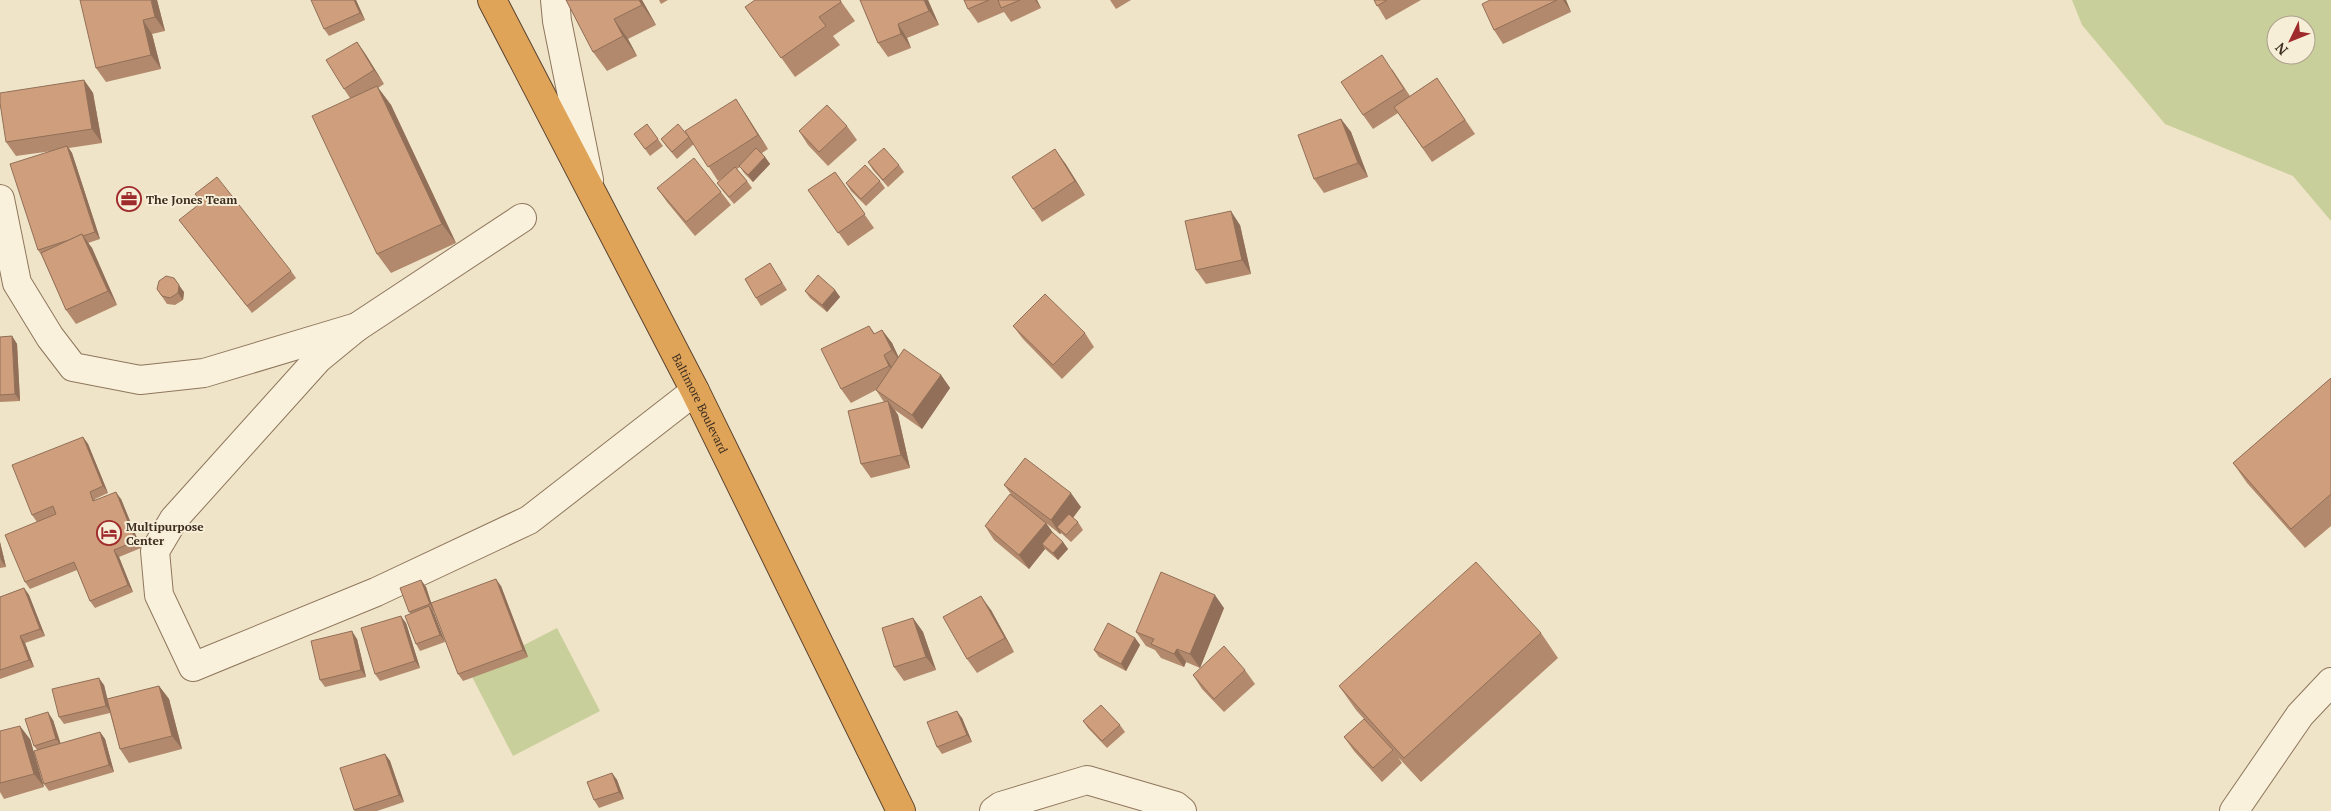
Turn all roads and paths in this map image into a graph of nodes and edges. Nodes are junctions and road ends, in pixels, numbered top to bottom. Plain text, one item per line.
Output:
1 (492, 0) edge
2 (555, 0) edge
3 (592, 194) junction
4 (0, 199) edge
5 (522, 218) dead end
6 (357, 327) junction
7 (695, 391) junction
8 (2331, 682) edge
9 (901, 811) edge
10 (994, 811) edge
11 (1182, 811) edge
12 (2234, 811) edge

1 - 3 highway, Baltimore Boulevard
2 - 3 street
3 - 7 highway, Baltimore Boulevard
4 - 6 street
5 - 6 street
6 - 7 street
7 - 9 highway, Baltimore Boulevard
8 - 12 street
10 - 11 street

